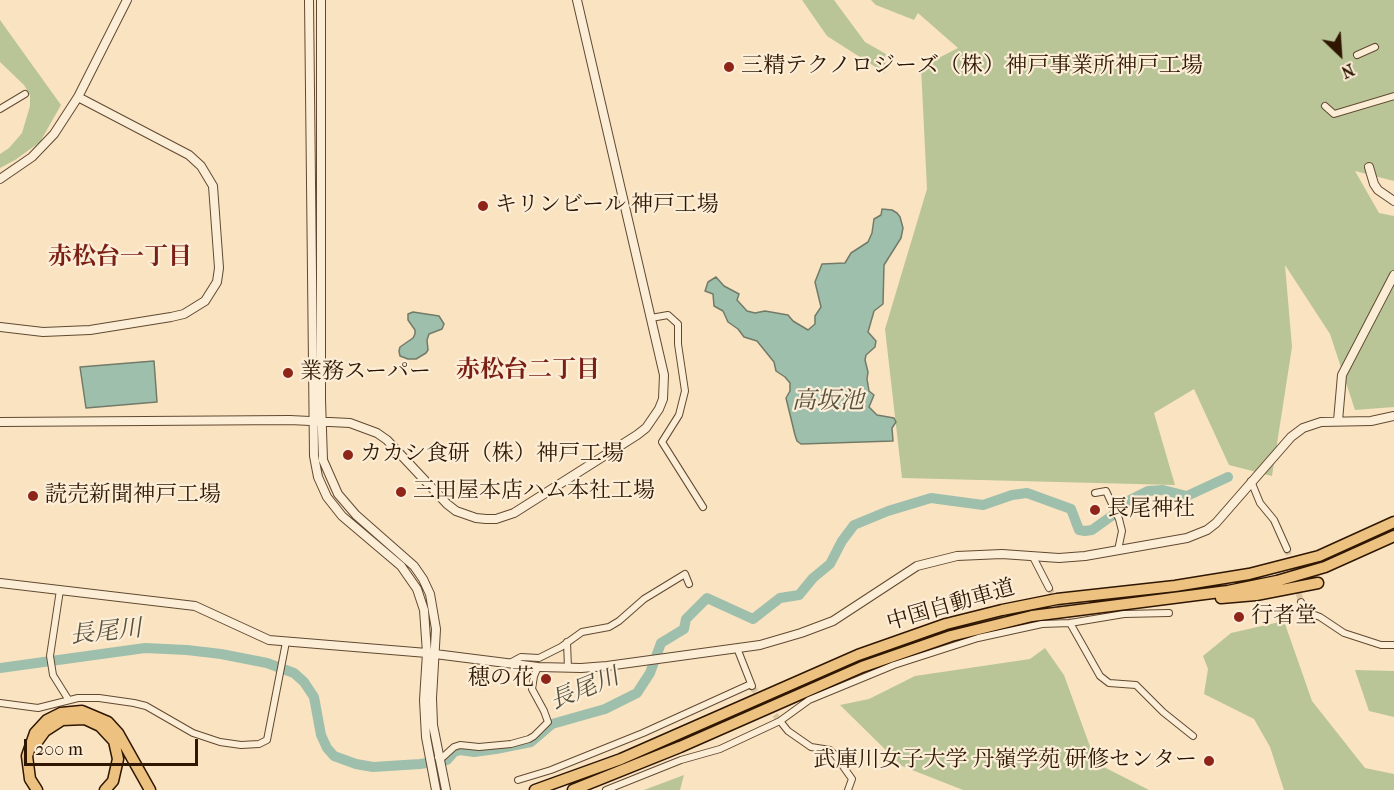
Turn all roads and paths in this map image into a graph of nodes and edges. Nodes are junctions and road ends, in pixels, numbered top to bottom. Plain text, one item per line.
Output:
1 (127, 0) edge
2 (309, 0) edge
3 (321, 0) edge
4 (577, 0) edge
5 (1375, 47) dead end
6 (1357, 55) dead end
7 (25, 94) dead end
8 (1394, 96) edge
9 (78, 97) junction
10 (1326, 106) dead end
11 (0, 109) edge
12 (1369, 168) dead end
13 (0, 179) edge
14 (1394, 201) edge
15 (1394, 274) edge
16 (651, 318) junction
17 (0, 327) edge
18 (1394, 416) edge
19 (317, 420) junction
20 (1338, 421) junction
21 (0, 422) edge
22 (1251, 481) junction
23 (1095, 493) dead end
24 (703, 507) dead end
25 (1394, 522) edge
26 (1394, 536) edge
27 (1287, 549) tunnel mouth
28 (1118, 550) junction
29 (1033, 557) junction
30 (0, 582) edge
31 (1318, 583) dead end
32 (689, 584) dead end
33 (1049, 588) tunnel mouth
34 (60, 590) junction
35 (1150, 601) junction
36 (1301, 602) tunnel mouth
37 (1168, 613) dead end
38 (1070, 623) junction
39 (286, 642) junction
40 (567, 642) junction
41 (1394, 645) edge
42 (737, 648) junction
43 (431, 654) junction
44 (510, 663) junction
45 (538, 667) junction
46 (568, 668) junction
47 (68, 699) junction
48 (0, 703) edge
49 (780, 721) junction
50 (1193, 736) dead end
51 (438, 757) junction
52 (518, 780) dead end
53 (37, 790) edge
54 (44, 790) edge
55 (105, 790) edge
56 (150, 790) edge
57 (436, 790) edge
58 (446, 790) edge
59 (535, 790) edge
60 (573, 790) edge
61 (606, 790) edge
62 (848, 790) edge

1 - 9 street
2 - 19 street
3 - 19 street
4 - 16 street
5 - 6 street
7 - 11 street
8 - 10 street
9 - 13 street
9 - 17 street
12 - 14 street
15 - 20 street
16 - 19 street
16 - 24 street
18 - 20 street
19 - 21 street
19 - 43 street
20 - 22 street
22 - 27 street
22 - 28 street
23 - 28 street
25 - 59 highway, 中国自動車道
26 - 35 highway, 中国自動車道
28 - 29 street
29 - 33 street
29 - 42 street
30 - 34 street
31 - 35 highway
32 - 40 street
34 - 39 street
34 - 47 street
35 - 60 highway, 中国自動車道
36 - 41 street
37 - 38 street
38 - 49 street
38 - 50 street
39 - 43 street
39 - 47 street
40 - 44 street
40 - 46 street
42 - 46 street
42 - 52 street
43 - 44 street
43 - 51 street
43 - 57 street
44 - 45 street
45 - 46 street
45 - 51 street
47 - 48 street
49 - 61 street
49 - 62 street
51 - 58 street
53 - 56 highway
54 - 55 highway

